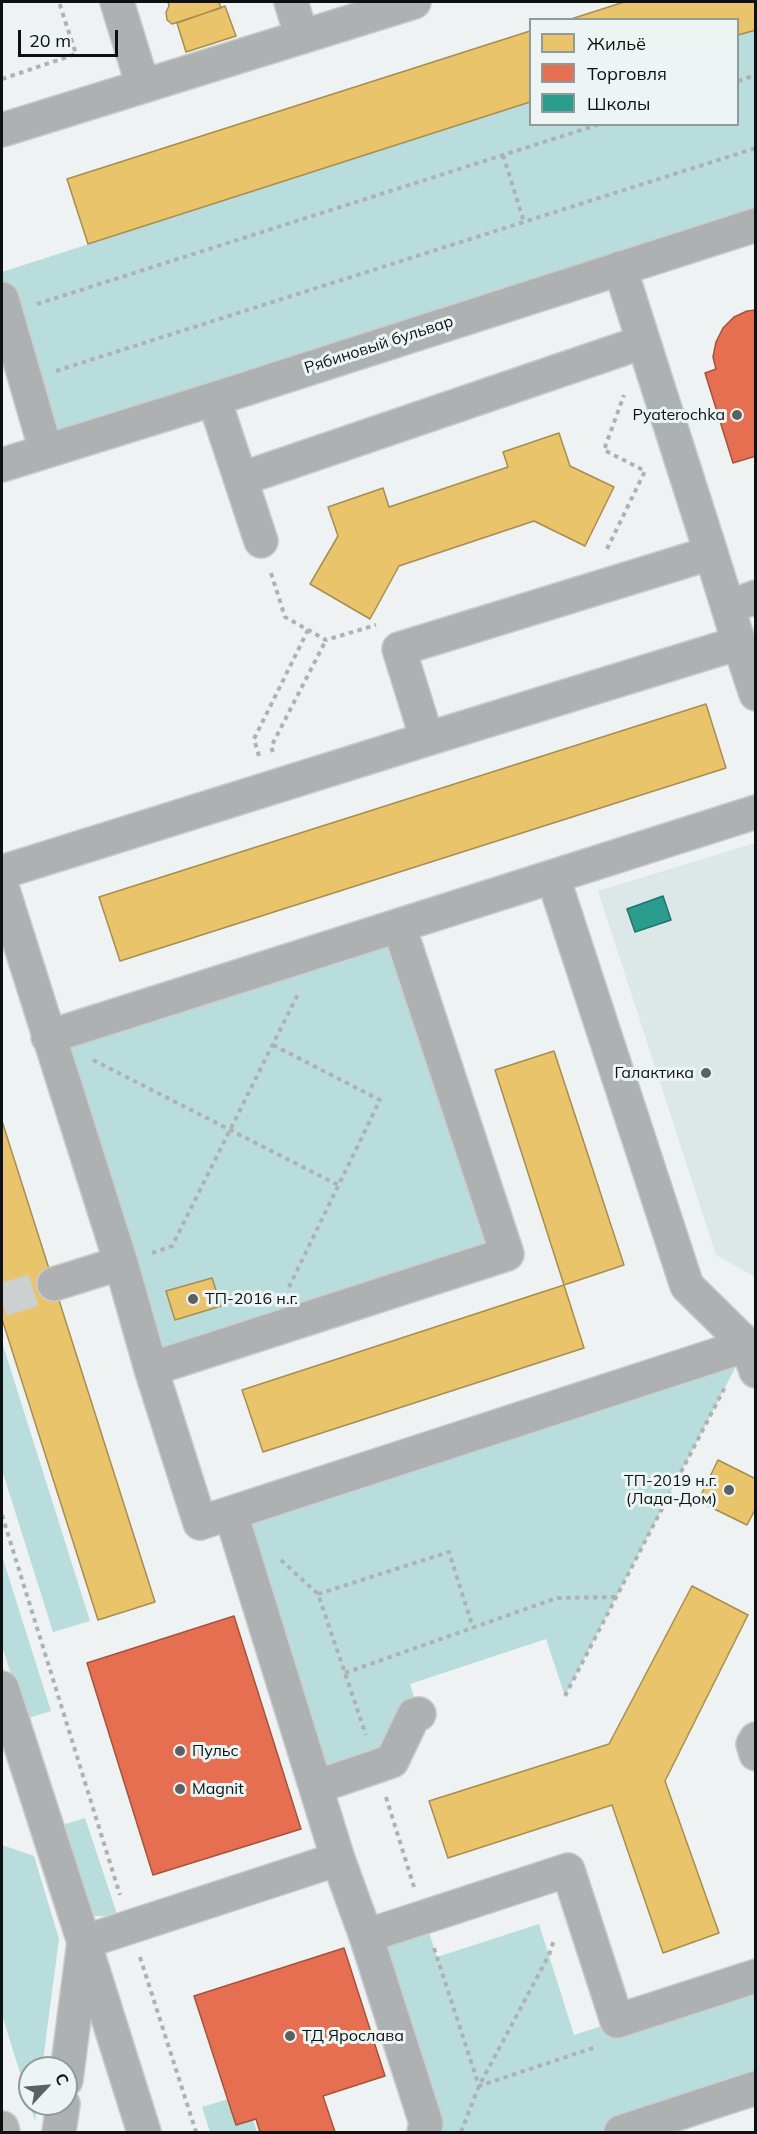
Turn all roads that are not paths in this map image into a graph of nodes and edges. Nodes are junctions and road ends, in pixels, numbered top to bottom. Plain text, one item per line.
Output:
1 (117, 2) edge
2 (291, 2) edge
3 (414, 2) edge
4 (302, 37) junction
5 (143, 86) junction
6 (2, 130) edge
7 (756, 225) edge
8 (620, 268) junction
9 (4, 306) edge
10 (643, 342) junction
11 (214, 399) junction
12 (46, 451) junction
13 (2, 465) edge
14 (241, 479) junction
15 (261, 541) road end
16 (711, 552) junction
17 (742, 602) edge
18 (739, 643) junction
19 (756, 694) edge
20 (427, 740) junction
21 (756, 812) edge
22 (2, 872) edge
23 (553, 877) junction
24 (2, 887) edge
25 (399, 926) junction
26 (48, 1037) junction
27 (121, 1263) junction
28 (54, 1284) tunnel mouth
29 (751, 1358) edge
30 (152, 1369) junction
31 (231, 1514) junction
32 (2, 1688) edge
33 (419, 1714) dead end
34 (756, 1739) edge
35 (756, 1754) edge
36 (316, 1786) junction
37 (338, 1859) junction
38 (366, 1936) junction
39 (84, 1942) junction
40 (756, 1976) edge
41 (69, 2056) edge
42 (756, 2088) edge
43 (61, 2116) edge
44 (2, 2128) edge
45 (3, 2133) edge
46 (59, 2133) edge
47 (144, 2133) edge
48 (423, 2133) edge
49 (621, 2133) edge

1 - 5 street
2 - 4 street
3 - 4 street
4 - 5 street
5 - 6 street
7 - 8 street, Рябиновый бульвар
8 - 10 street
8 - 11 street, Рябиновый бульвар
9 - 12 street
10 - 14 street
10 - 16 street
11 - 12 street, Рябиновый бульвар
11 - 14 street
12 - 13 street, Рябиновый бульвар
14 - 15 street
16 - 17 street
16 - 20 street
17 - 18 street
18 - 19 street
18 - 20 street
20 - 22 street
21 - 23 street
23 - 25 street
23 - 29 street
24 - 26 street
25 - 26 street
25 - 30 street
26 - 27 street
27 - 28 street
27 - 30 street
29 - 31 street
30 - 31 street
31 - 36 street
32 - 39 street
33 - 36 street
34 - 35 street
36 - 37 street
37 - 38 street
37 - 39 street
38 - 40 street
38 - 48 street
39 - 41 street
39 - 47 street
42 - 49 street
43 - 46 street
44 - 45 main road

